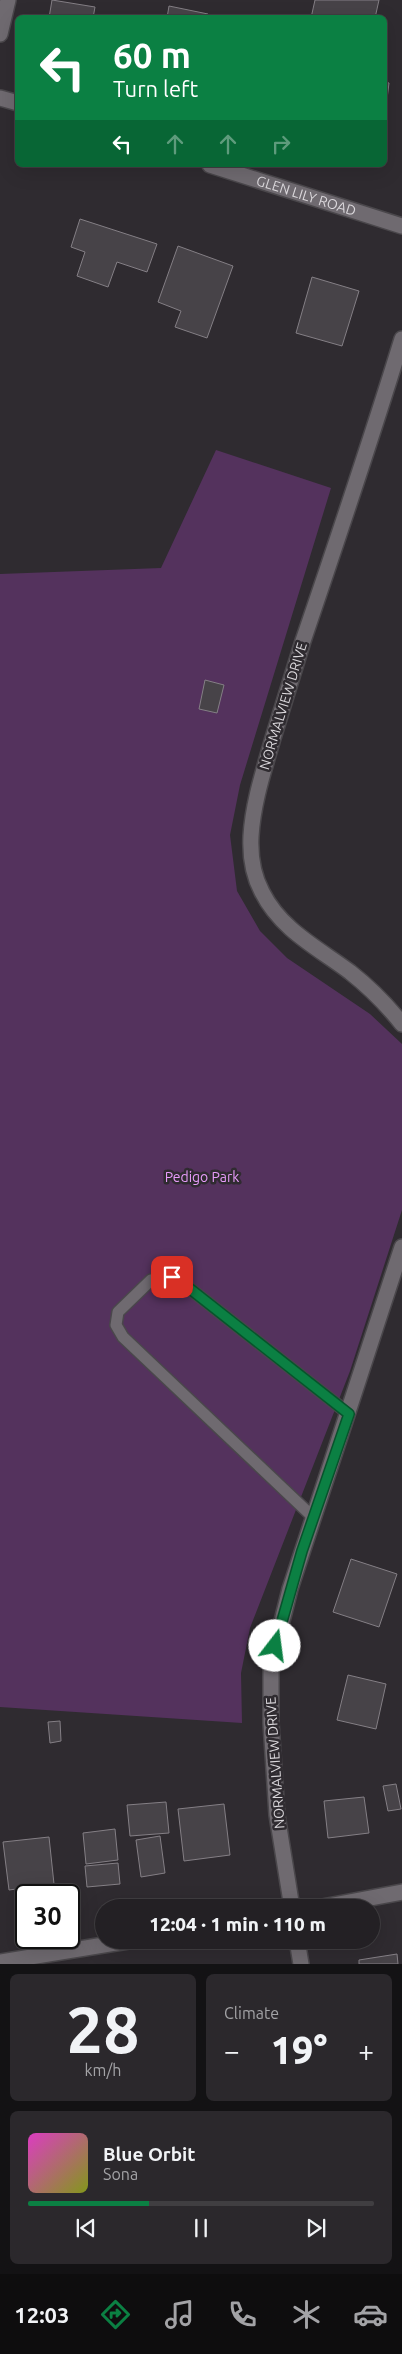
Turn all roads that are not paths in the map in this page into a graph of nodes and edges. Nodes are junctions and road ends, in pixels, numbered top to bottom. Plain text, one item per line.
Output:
1 (8, 0) edge
2 (0, 34) edge
3 (0, 98) edge
4 (15, 102) edge
5 (216, 167) edge
6 (402, 226) edge
7 (402, 339) edge
8 (402, 1024) edge
9 (402, 1247) edge
10 (349, 1414) junction
11 (314, 1518) junction
12 (402, 1892) edge
13 (290, 1899) edge
14 (365, 1899) edge
15 (95, 1946) edge
16 (298, 1949) edge
17 (0, 1962) edge
18 (301, 1964) edge

1 - 2 street
3 - 4 street
5 - 6 street, GLEN LILY ROAD
7 - 8 street, NORMALVIEW DRIVE
9 - 10 street, NORMALVIEW DRIVE
10 - 11 street, NORMALVIEW DRIVE
10 - 11 lane
11 - 13 street, NORMALVIEW DRIVE
12 - 14 street
15 - 17 street
16 - 18 street

